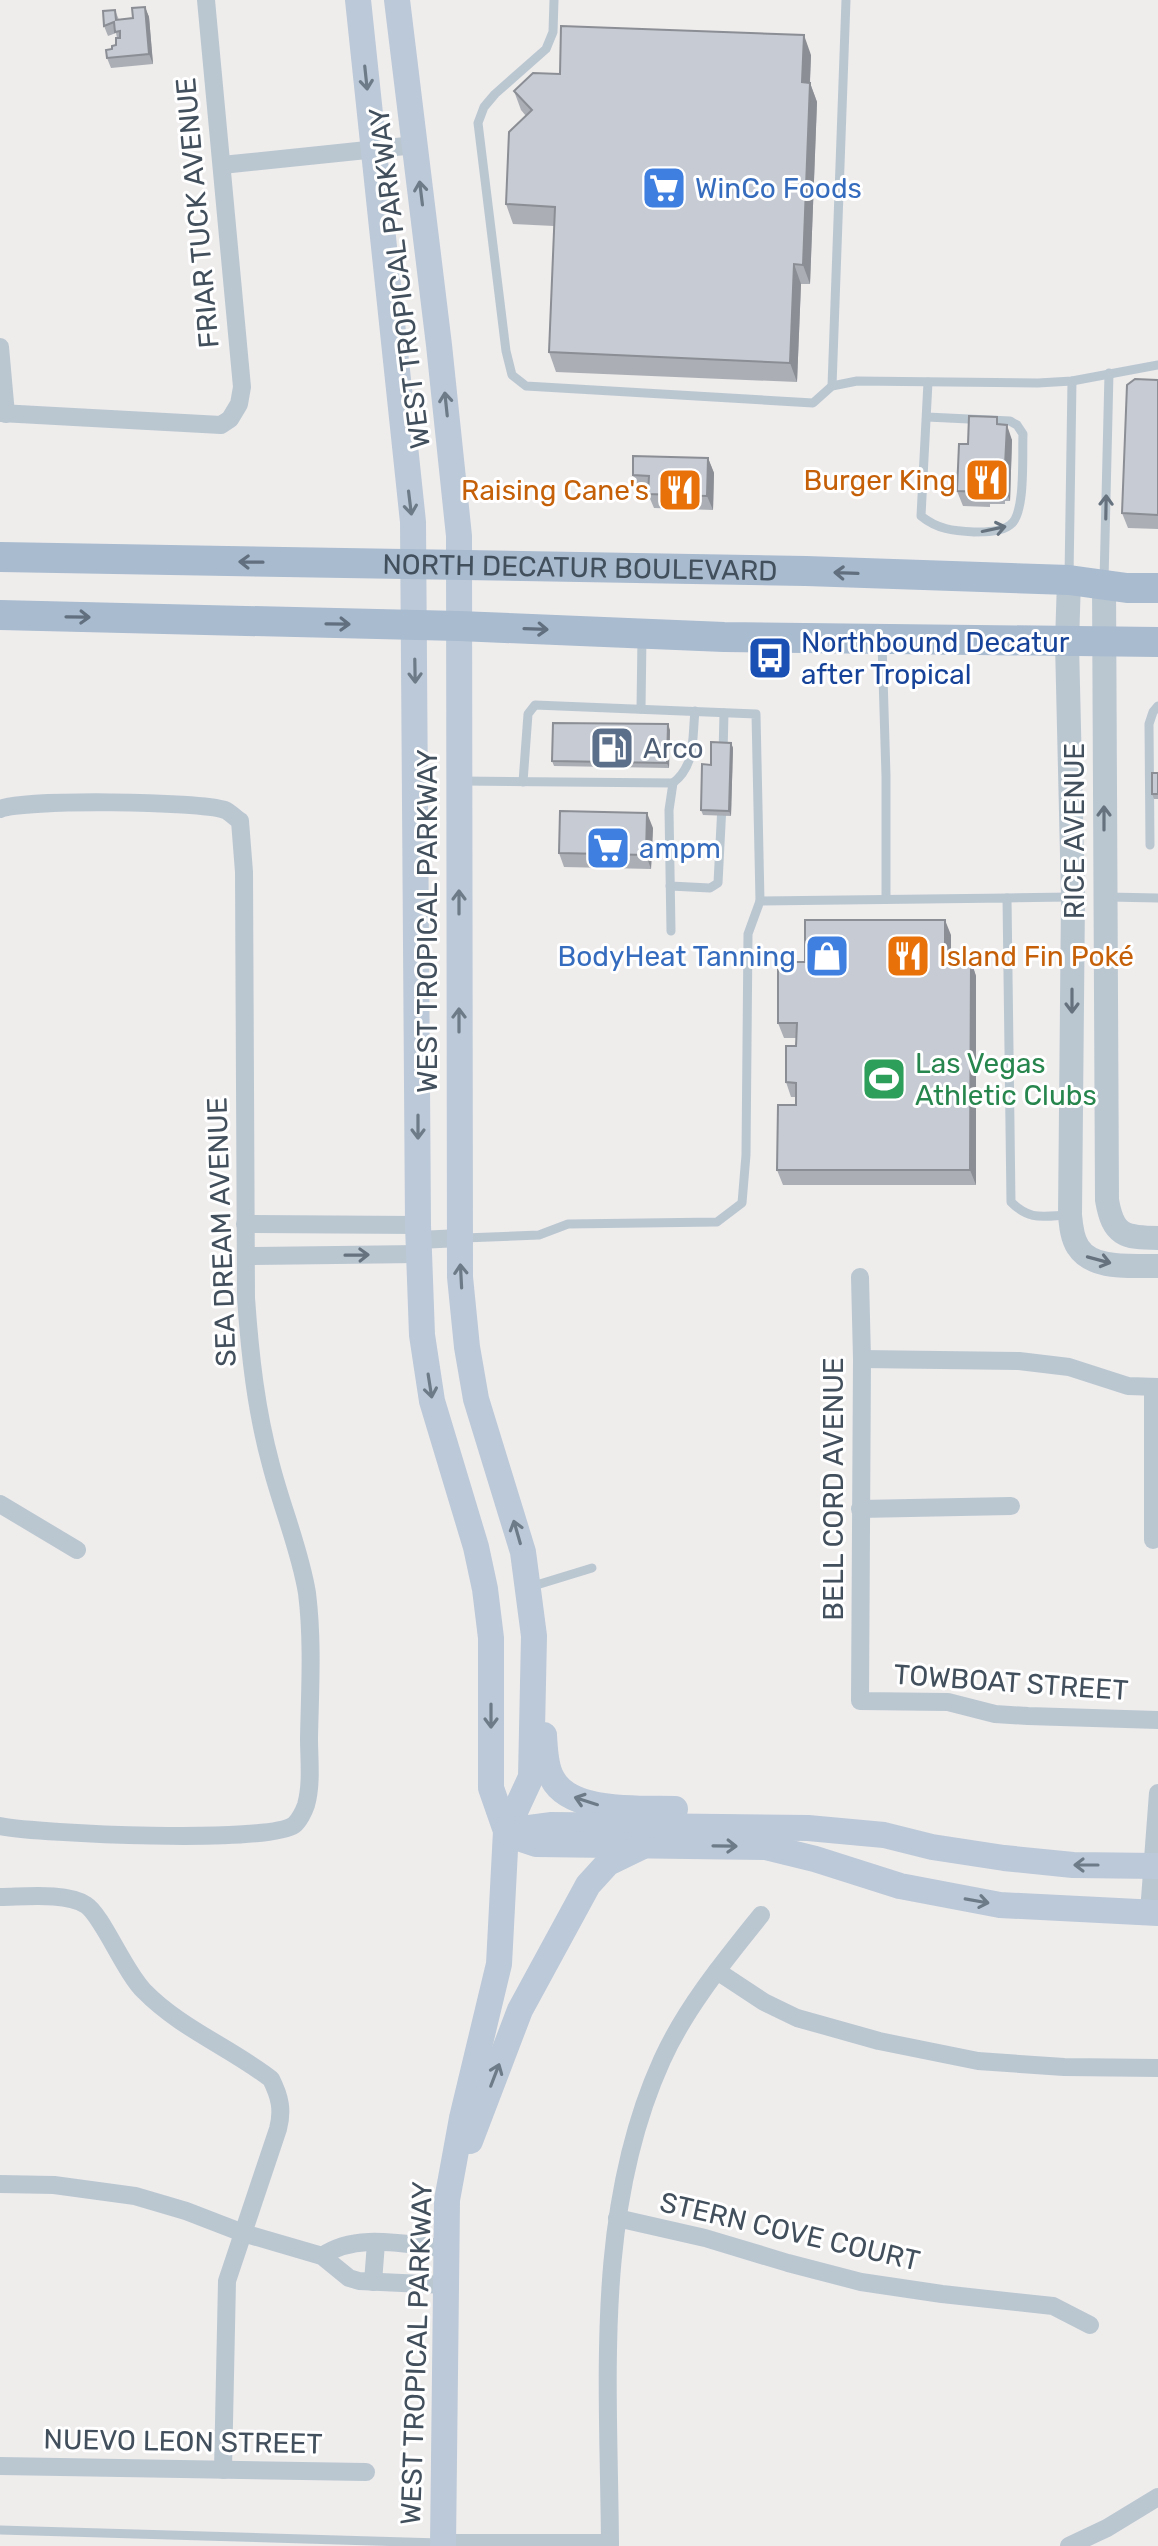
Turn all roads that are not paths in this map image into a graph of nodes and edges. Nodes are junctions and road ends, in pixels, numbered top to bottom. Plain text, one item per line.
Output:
1 (206, 0) edge
2 (358, 0) edge
3 (397, 0) edge
4 (554, 0) edge
5 (846, 0) edge
6 (415, 145) junction
7 (373, 150) junction
8 (222, 165) junction
9 (0, 347) edge
10 (1158, 365) edge
11 (1109, 373) junction
12 (1072, 381) junction
13 (928, 382) junction
14 (832, 386) junction
15 (3, 414) edge
16 (927, 417) junction
17 (0, 557) edge
18 (413, 565) junction
19 (459, 566) junction
20 (1069, 580) junction
21 (1104, 585) junction
22 (1158, 588) edge
23 (0, 615) edge
24 (414, 626) junction
25 (459, 626) junction
26 (642, 633) junction
27 (881, 639) junction
28 (1158, 642) edge
29 (1067, 643) junction
30 (1103, 643) junction
31 (1158, 706) edge
32 (641, 709) junction
33 (695, 711) junction
34 (724, 713) junction
35 (723, 772) edge
36 (458, 781) junction
37 (523, 782) junction
38 (673, 783) junction
39 (722, 787) edge
40 (0, 809) edge
41 (1150, 845) dead end
42 (670, 886) junction
43 (1105, 896) junction
44 (1073, 897) junction
45 (1007, 898) junction
46 (1158, 898) edge
47 (886, 899) junction
48 (760, 901) junction
49 (671, 931) dead end
50 (1105, 1057) junction
51 (1070, 1215) junction
52 (245, 1224) junction
53 (315, 1225) junction
54 (460, 1238) junction
55 (1158, 1238) edge
56 (419, 1240) junction
57 (246, 1256) junction
58 (316, 1256) junction
59 (1158, 1266) edge
60 (860, 1277) dead end
61 (862, 1359) junction
62 (1156, 1387) edge
63 (0, 1504) edge
64 (1011, 1506) dead end
65 (860, 1509) junction
66 (1153, 1540) dead end
67 (77, 1550) dead end
68 (592, 1568) dead end
69 (530, 1587) junction
70 (534, 1636) junction
71 (860, 1701) joint
72 (1158, 1720) edge
73 (1158, 1793) edge
74 (0, 1826) edge
75 (506, 1831) junction
76 (884, 1835) junction
77 (647, 1845) junction
78 (1155, 1865) edge
79 (0, 1897) edge
80 (1153, 1912) edge
81 (761, 1915) dead end
82 (717, 1971) junction
83 (1158, 2068) edge
84 (0, 2184) edge
85 (447, 2200) junction
86 (617, 2218) junction
87 (243, 2233) junction
88 (376, 2243) junction
89 (445, 2248) junction
90 (322, 2256) junction
91 (373, 2282) junction
92 (445, 2285) junction
93 (1090, 2325) dead end
94 (0, 2466) edge
95 (223, 2470) junction
96 (366, 2472) dead end
97 (1158, 2497) edge
98 (0, 2530) edge
99 (164, 2541) edge
100 (351, 2544) edge
101 (443, 2544) edge
102 (610, 2544) edge
103 (1069, 2546) edge

1 - 8 street, FRIAR TUCK AVENUE
2 -> 7 main road, WEST TROPICAL PARKWAY
3 - 6 main road, WEST TROPICAL PARKWAY
4 - 14 lane
5 - 14 lane
6 - 7 street
19 -> 6 main road, WEST TROPICAL PARKWAY
7 - 8 street
7 -> 18 main road, WEST TROPICAL PARKWAY
8 - 15 street, FRIAR TUCK AVENUE
9 - 15 street
10 - 11 lane
11 - 12 lane
21 -> 11 lane
12 - 13 lane
12 - 20 lane
13 - 14 lane
13 - 16 lane
16 -> 16 lane
18 -> 17 main road, NORTH DECATUR BOULEVARD
18 - 19 main road, NORTH DECATUR BOULEVARD
18 - 24 main road, WEST TROPICAL PARKWAY
20 -> 19 main road, NORTH DECATUR BOULEVARD
19 - 25 main road, WEST TROPICAL PARKWAY
20 - 21 main road, NORTH DECATUR BOULEVARD
20 - 29 street, RICE AVENUE
21 - 22 main road, NORTH DECATUR BOULEVARD
21 - 30 street, RICE AVENUE
23 -> 24 main road
24 - 25 main road
24 -> 56 main road, WEST TROPICAL PARKWAY
25 -> 26 main road
25 - 36 main road, WEST TROPICAL PARKWAY
26 - 27 main road
26 - 32 lane
27 - 29 main road
27 - 47 lane
28 - 30 main road
29 - 30 main road
29 - 44 street, RICE AVENUE
43 -> 30 street, RICE AVENUE
31 - 41 lane
32 - 33 lane
32 - 37 lane
33 - 34 lane
33 - 38 lane
34 - 35 lane
34 - 48 lane
36 - 37 lane
54 -> 36 main road, WEST TROPICAL PARKWAY
37 - 38 lane
38 - 42 lane
39 - 42 lane
40 - 52 street, SEA DREAM AVENUE
42 - 49 lane
43 - 44 street
43 - 46 lane
43 - 50 street, RICE AVENUE
44 - 45 lane
44 -> 51 street, RICE AVENUE
45 - 47 lane
45 - 51 lane
47 - 48 lane
48 - 54 lane
50 - 51 street
50 - 55 street, RICE AVENUE
51 -> 59 street, RICE AVENUE
52 - 53 street
52 - 57 street, SEA DREAM AVENUE
53 - 56 street
53 - 58 street
54 - 56 street
69 -> 54 main road, WEST TROPICAL PARKWAY
58 -> 56 street
56 -> 75 main road, WEST TROPICAL PARKWAY
57 - 58 street
57 - 74 street, SEA DREAM AVENUE
60 - 61 street, BELL CORD AVENUE
61 - 62 street
61 - 65 street, BELL CORD AVENUE
62 - 66 street
63 - 67 street
64 - 65 street
65 - 71 street, BELL CORD AVENUE
68 - 69 lane
69 - 70 main road, WEST TROPICAL PARKWAY
70 - 75 main road, WEST TROPICAL PARKWAY
76 -> 70 main road
71 - 72 street, TOWBOAT STREET
73 - 78 street
75 - 76 main road
75 - 77 main road
75 - 85 main road, WEST TROPICAL PARKWAY
78 -> 76 main road
77 -> 80 main road
85 -> 77 main road
78 - 80 street
79 - 87 street
81 - 82 street
82 - 83 street
82 - 86 street
84 - 87 street
85 - 89 main road, WEST TROPICAL PARKWAY
86 - 93 street, STERN COVE COURT
86 - 102 street
87 - 90 street
87 - 95 street
88 - 89 street
88 - 90 street
88 - 91 street
89 - 92 main road, WEST TROPICAL PARKWAY
90 - 91 street
91 - 92 street
92 - 101 main road, WEST TROPICAL PARKWAY
94 - 95 street, NUEVO LEON STREET
95 - 96 street, NUEVO LEON STREET
97 - 103 street
98 - 99 lane
99 - 100 lane
100 - 101 lane
101 - 102 street

